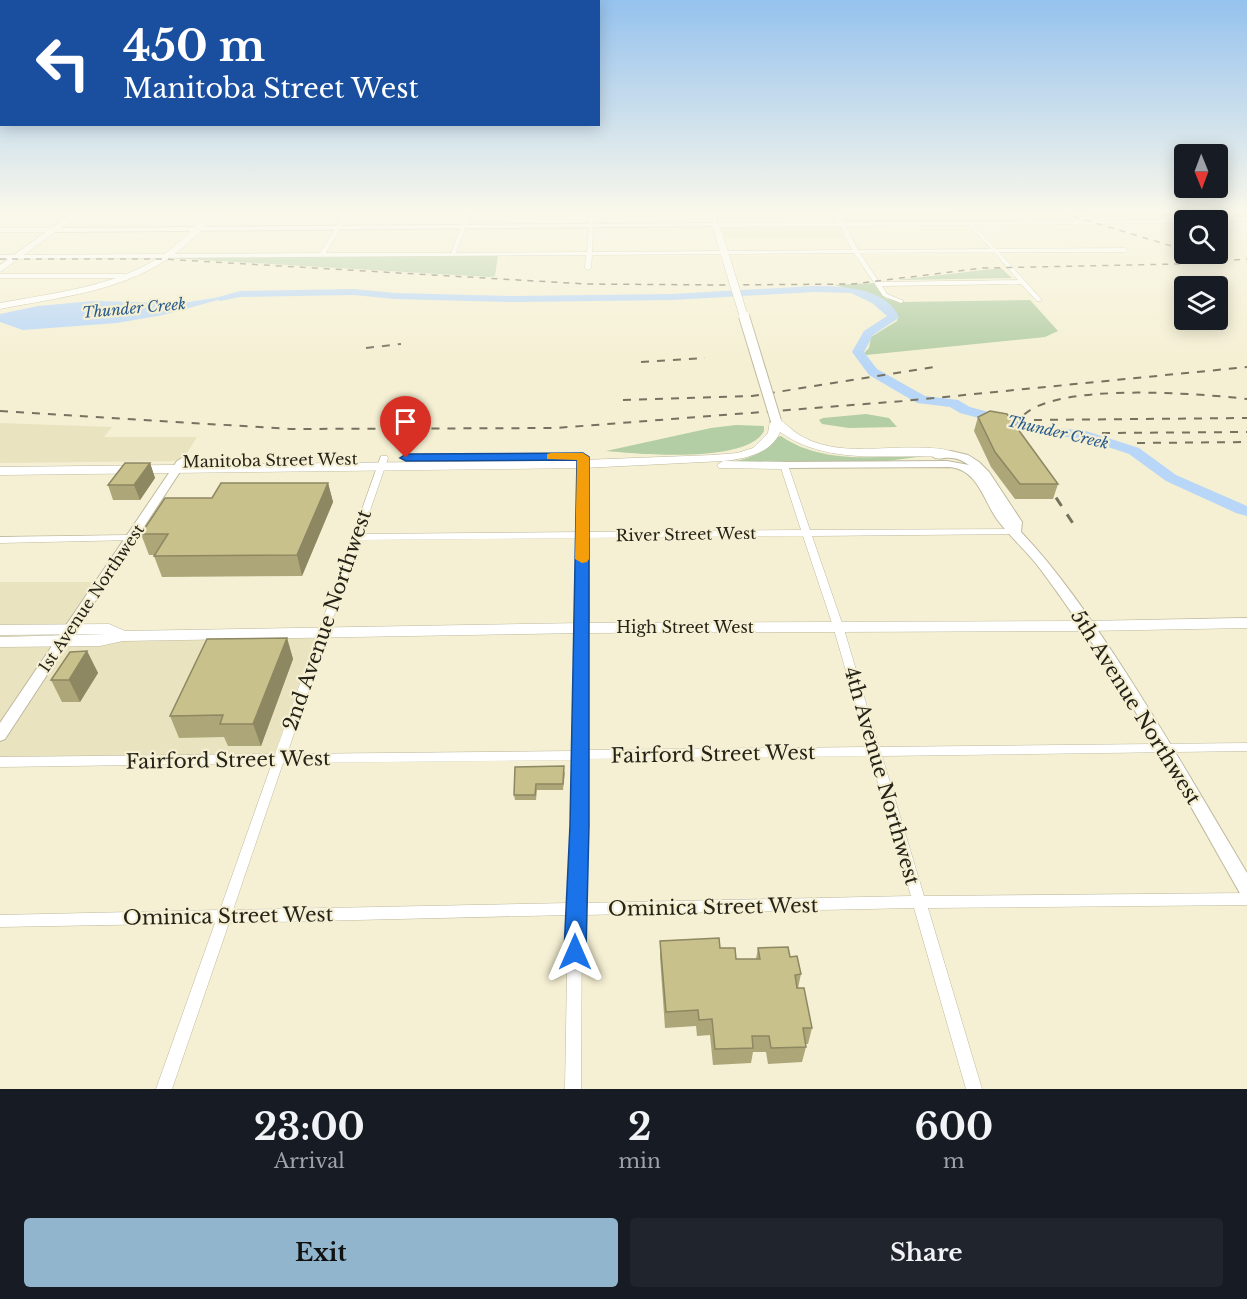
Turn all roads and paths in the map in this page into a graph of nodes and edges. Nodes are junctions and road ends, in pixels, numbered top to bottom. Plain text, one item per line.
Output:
1 (150, 264) edge
2 (588, 264) edge
3 (727, 264) edge
4 (864, 264) edge
5 (1006, 264) edge
6 (588, 268) dead end
7 (0, 276) edge
8 (124, 276) junction
9 (1024, 282) junction
10 (878, 284) junction
11 (1039, 300) dead end
12 (901, 301) dead end
13 (0, 306) edge
14 (776, 423) junction
15 (948, 453) junction
16 (583, 460) junction
17 (382, 462) junction
18 (0, 463) edge
19 (902, 464) junction
20 (179, 465) junction
21 (784, 465) junction
22 (0, 471) edge
23 (1016, 531) junction
24 (808, 533) junction
25 (581, 535) junction
26 (356, 537) junction
27 (130, 538) junction
28 (0, 540) edge
29 (1247, 623) edge
30 (838, 626) junction
31 (1087, 626) junction
32 (582, 628) junction
33 (0, 630) edge
34 (322, 633) junction
35 (66, 635) junction
36 (0, 642) edge
37 (0, 735) edge
38 (1247, 747) edge
39 (1163, 748) junction
40 (874, 752) junction
41 (580, 756) junction
42 (279, 760) junction
43 (0, 762) edge
44 (1247, 889) edge
45 (1247, 899) edge
46 (918, 902) junction
47 (575, 910) junction
48 (225, 915) junction
49 (0, 921) edge
50 (164, 1089) edge
51 (573, 1089) edge
52 (974, 1089) edge

1 - 8 main road
2 - 6 street
3 - 14 main road, bridge
4 - 10 street
5 - 9 street
7 - 8 street
8 - 13 main road
9 - 10 street
9 - 11 street
10 - 12 street
14 - 15 main road
14 - 16 main road, Manitoba Street West
15 - 19 street
15 - 23 street, 5th Avenue Northwest
16 - 17 main road, Manitoba Street West
16 - 21 main road
16 - 25 street
17 - 20 main road, Manitoba Street West
17 - 26 street, 2nd Avenue Northwest
18 - 20 main road, Manitoba Street West
19 - 21 street
19 - 23 street, 5th Avenue Northwest
20 - 22 main road, Manitoba Street West
20 - 27 street, 1st Avenue Northwest
21 - 24 street, 4th Avenue Northwest
23 - 24 street, River Street West
23 - 31 street, 5th Avenue Northwest
24 - 25 street, River Street West
24 - 30 street, 4th Avenue Northwest
25 - 26 street, River Street West
25 - 32 street
26 - 34 street, 2nd Avenue Northwest
27 - 28 street
27 - 35 street, 1st Avenue Northwest
29 - 31 main road, High Street West
30 - 31 main road, High Street West
30 - 32 main road, High Street West
30 - 40 street, 4th Avenue Northwest
31 - 39 street, 5th Avenue Northwest
32 - 34 main road, High Street West
32 - 41 street
33 - 35 main road, High Street West
34 - 35 main road, High Street West
34 - 42 street, 2nd Avenue Northwest
35 - 36 main road, High Street West
35 - 37 street, 1st Avenue Northwest
38 - 39 street, Fairford Street West
39 - 40 street, Fairford Street West
39 - 44 street, 5th Avenue Northwest
40 - 41 street, Fairford Street West
40 - 46 street, 4th Avenue Northwest
41 - 42 street, Fairford Street West
41 - 47 street
42 - 43 street, Fairford Street West
42 - 48 street, 2nd Avenue Northwest
45 - 46 street, Ominica Street West
46 - 47 street, Ominica Street West
46 - 52 street, 4th Avenue Northwest
47 - 48 street, Ominica Street West
47 - 51 street
48 - 49 street, Ominica Street West
48 - 50 street, 2nd Avenue Northwest

